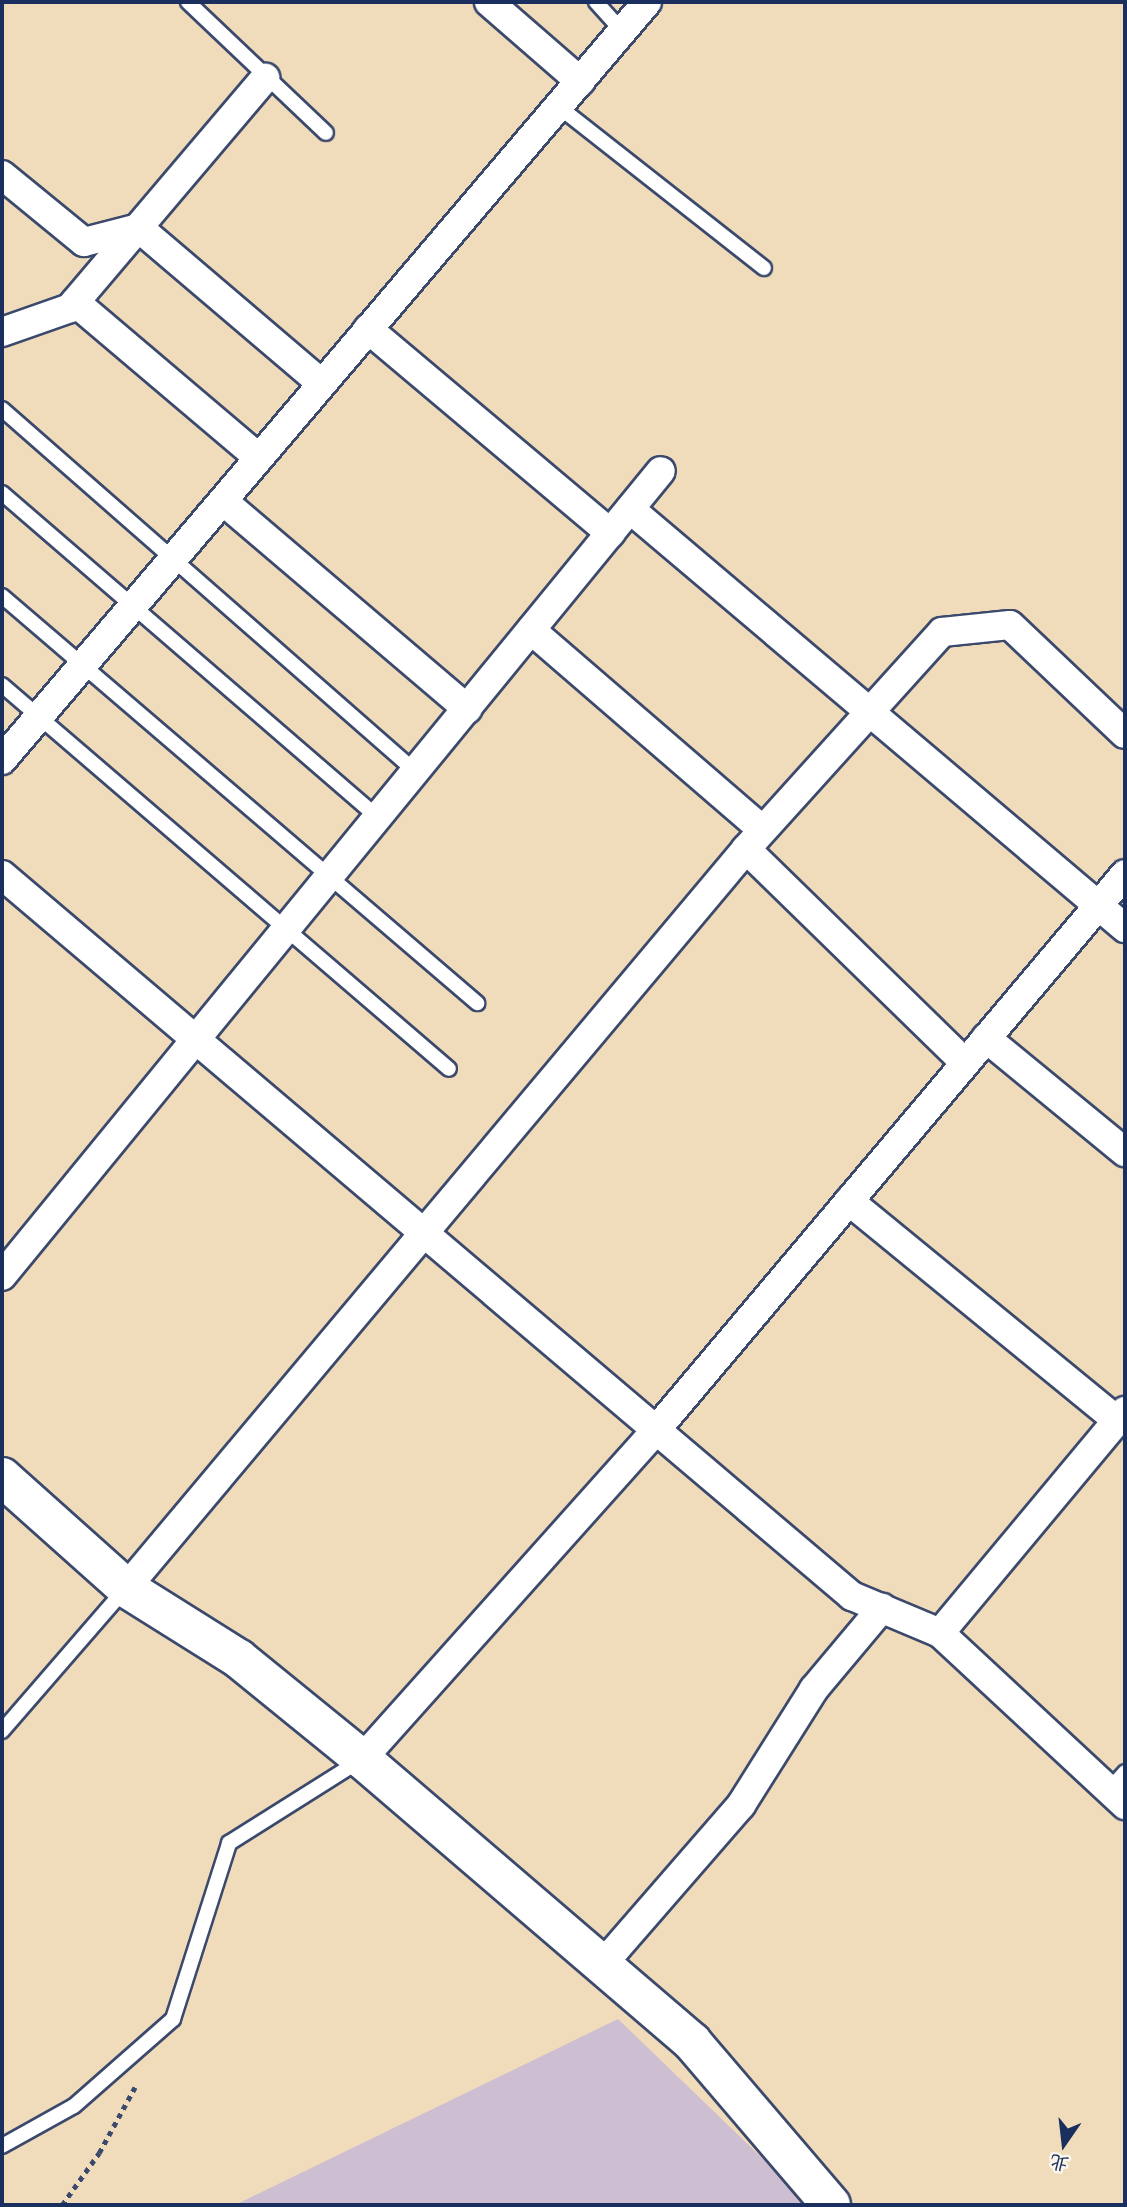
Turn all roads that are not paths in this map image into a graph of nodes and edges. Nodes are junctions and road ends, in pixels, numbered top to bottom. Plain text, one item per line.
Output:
1 (188, 2) edge
2 (488, 2) edge
3 (596, 2) edge
4 (647, 2) edge
5 (622, 32) junction
6 (265, 78) junction
7 (580, 80) junction
8 (558, 106) junction
9 (326, 133) dead end
10 (2, 175) edge
11 (139, 228) junction
12 (764, 268) dead end
13 (75, 302) junction
14 (368, 329) junction
15 (2, 332) edge
16 (322, 384) junction
17 (2, 409) edge
18 (258, 458) junction
19 (661, 471) dead end
20 (2, 493) edge
21 (223, 500) junction
22 (630, 509) junction
23 (610, 533) junction
24 (173, 559) junction
25 (2, 596) edge
26 (133, 606) junction
27 (531, 631) junction
28 (83, 666) junction
29 (2, 685) edge
30 (467, 709) junction
31 (868, 714) junction
32 (39, 717) junction
33 (1125, 734) edge
34 (2, 760) edge
35 (416, 772) junction
36 (379, 818) junction
37 (754, 840) junction
38 (1125, 874) edge
39 (2, 875) edge
40 (330, 878) junction
41 (1099, 905) junction
42 (1125, 928) edge
43 (287, 931) junction
44 (477, 1003) dead end
45 (986, 1038) junction
46 (198, 1041) junction
47 (965, 1063) junction
48 (449, 1069) dead end
49 (1125, 1152) edge
50 (849, 1201) junction
51 (426, 1235) junction
52 (4, 1269) edge
53 (1121, 1415) edge
54 (656, 1430) junction
55 (2, 1477) edge
56 (126, 1588) junction
57 (882, 1608) junction
58 (940, 1633) junction
59 (2, 1731) edge
60 (362, 1759) junction
61 (1120, 1789) edge
62 (602, 1965) junction
63 (2, 2146) edge
64 (831, 2205) edge

1 - 6 lane
2 - 7 street
3 - 5 lane
4 - 5 street
5 - 7 street
6 - 9 lane
6 - 11 street
7 - 8 street
8 - 12 lane
8 - 14 street
10 - 11 street
11 - 13 street
11 - 16 street
13 - 15 street
13 - 18 street
14 - 16 street
14 - 23 street
16 - 18 street
17 - 24 lane
18 - 21 street
19 - 22 street
20 - 26 lane
21 - 24 street
21 - 30 street
22 - 23 street
22 - 31 street
23 - 27 street
24 - 26 street
24 - 35 lane
25 - 28 lane
26 - 28 street
26 - 36 lane
27 - 30 street
27 - 37 street
28 - 32 street
28 - 40 lane
29 - 32 lane
30 - 35 street
31 - 33 street
31 - 37 street
31 - 41 street
32 - 34 street
32 - 43 lane
35 - 36 street
36 - 40 street
37 - 47 street
37 - 51 street
38 - 41 street
39 - 46 street
40 - 43 street
40 - 44 lane
41 - 42 street
41 - 45 street
43 - 46 street
43 - 48 lane
45 - 47 street
45 - 49 street
46 - 51 street
46 - 52 street
47 - 50 street
50 - 53 street
50 - 54 street
51 - 54 street
51 - 56 street
53 - 58 street
54 - 57 street
54 - 60 street
55 - 56 main road
56 - 59 lane
56 - 60 main road
57 - 58 street
57 - 62 street
58 - 61 street
60 - 62 main road
60 - 63 lane
62 - 64 main road

